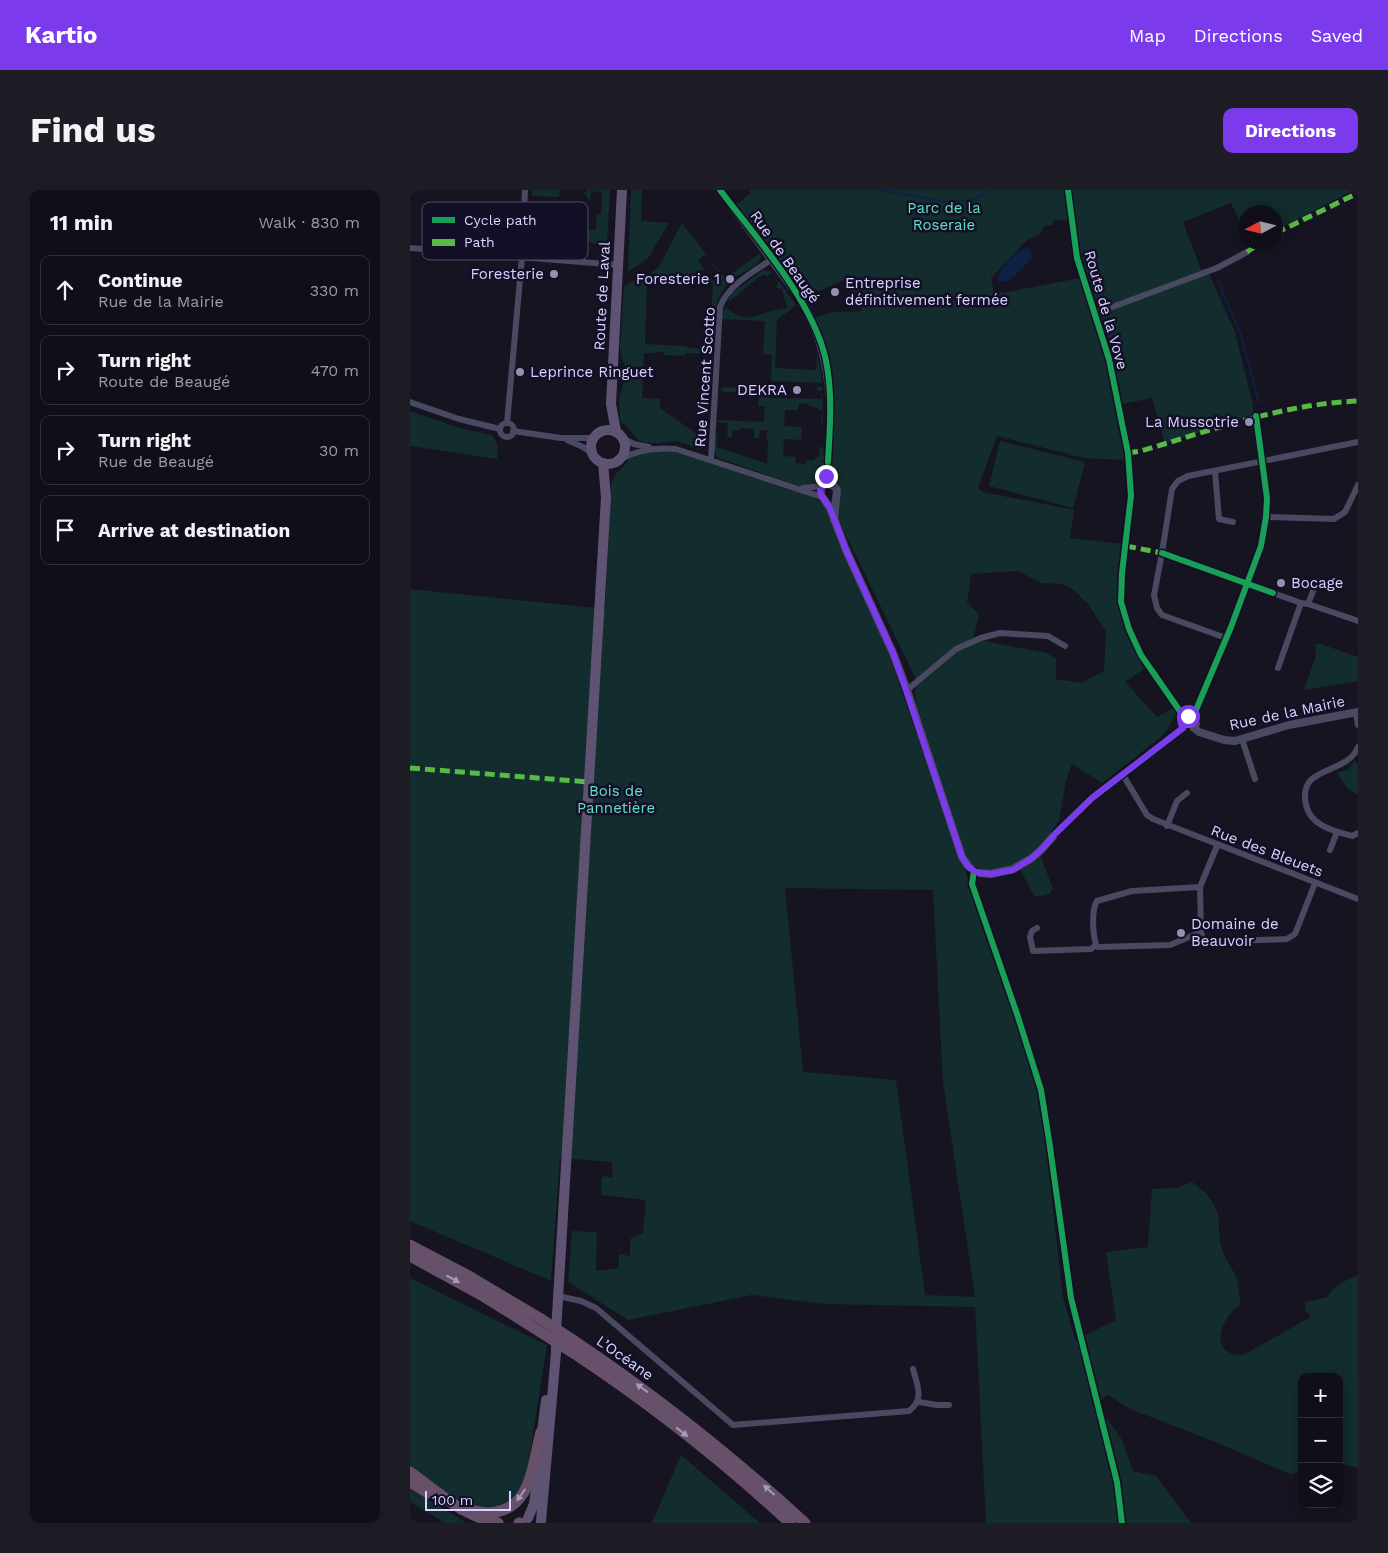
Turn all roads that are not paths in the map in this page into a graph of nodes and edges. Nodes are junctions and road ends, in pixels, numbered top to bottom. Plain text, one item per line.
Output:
1 (622, 190) edge
2 (720, 190) edge
3 (1068, 190) edge
4 (1247, 252) dead end
5 (772, 259) junction
6 (522, 260) edge
7 (558, 260) edge
8 (618, 265) junction
9 (1095, 312) junction
10 (410, 402) edge
11 (611, 404) junction
12 (1256, 416) dead end
13 (507, 424) junction
14 (500, 429) junction
15 (513, 432) junction
16 (599, 435) junction
17 (619, 435) junction
18 (561, 438) junction
19 (1358, 442) edge
20 (652, 448) junction
21 (593, 454) junction
22 (711, 460) junction
23 (618, 461) junction
24 (828, 462) junction
25 (1262, 462) junction
26 (603, 463) junction
27 (1215, 472) junction
28 (824, 485) junction
29 (1358, 485) edge
30 (834, 486) junction
31 (796, 489) junction
32 (606, 497) junction
33 (835, 497) junction
34 (823, 498) junction
35 (1266, 517) junction
36 (834, 520) junction
37 (1233, 522) dead end
38 (1162, 553) junction
39 (1317, 582) dead end
40 (1247, 584) junction
41 (1301, 603) junction
42 (1308, 604) junction
43 (1358, 621) edge
44 (1226, 638) junction
45 (1065, 646) dead end
46 (1278, 668) dead end
47 (906, 690) junction
48 (1357, 713) edge
49 (1184, 717) junction
50 (1193, 717) junction
51 (1358, 725) edge
52 (1183, 728) junction
53 (1194, 728) junction
54 (1242, 739) junction
55 (1358, 747) edge
56 (1123, 775) junction
57 (1255, 779) dead end
58 (1187, 793) dead end
59 (1167, 826) junction
60 (1338, 832) junction
61 (1358, 833) edge
62 (1217, 846) junction
63 (1330, 850) dead end
64 (974, 871) junction
65 (1315, 883) junction
66 (1200, 888) junction
67 (1358, 899) edge
68 (1037, 928) dead end
69 (1201, 932) junction
70 (1096, 945) junction
71 (410, 1238) edge
72 (410, 1245) edge
73 (410, 1256) edge
74 (440, 1260) junction
75 (558, 1296) junction
76 (540, 1325) junction
77 (556, 1332) junction
78 (572, 1346) junction
79 (913, 1368) dead end
80 (918, 1402) junction
81 (950, 1405) dead end
82 (541, 1432) junction
83 (410, 1472) edge
84 (410, 1482) edge
85 (461, 1508) junction
86 (522, 1522) edge
87 (542, 1522) edge
88 (482, 1523) edge
89 (498, 1523) edge
90 (790, 1523) edge
91 (805, 1523) edge
92 (1122, 1523) edge

1 - 8 main road, Route de Laval
2 - 5 street, Rue de Beaugé
3 - 9 street, Route de la Vove
4 - 9 street
5 - 22 street, Rue Vincent Scotto
5 - 24 street, Rue de Beaugé
6 - 13 street
7 - 8 street
8 - 11 main road, Route de Laval
9 - 49 street, Route de la Vove
10 - 14 street
11 - 16 main road, Route de Laval
11 - 17 main road, Route de Laval
12 - 25 street
13 - 14 street
13 - 15 street
14 - 15 street
15 - 18 street
16 - 17 main road
16 - 18 street
16 - 21 main road
17 - 20 street, Rue Vincent Scotto
17 - 23 main road
18 - 21 street
19 - 25 street
20 - 22 street, Rue Vincent Scotto
20 - 23 street, Rue Vincent Scotto
21 - 26 main road
22 - 31 street, Rue Vincent Scotto
23 - 26 main road
23 - 32 main road
24 - 28 street, Rue de Beaugé
24 - 30 street, Rue de Beaugé
25 - 27 street
25 - 35 street
26 - 32 main road
27 - 37 street
27 - 38 street
28 - 30 street
28 - 31 street, Rue Vincent Scotto
28 - 34 street, Rue de Beaugé
29 - 35 street
30 - 33 street, Rue de Beaugé
31 - 34 street, Rue Vincent Scotto
32 - 75 main road
33 - 34 street
33 - 36 street, Rue de Beaugé
34 - 36 street
35 - 40 street
36 - 47 street
38 - 40 street
38 - 44 street
39 - 42 street
40 - 41 street
40 - 44 street
41 - 42 street
41 - 46 street
42 - 43 street
44 - 50 street
45 - 47 street
47 - 64 street
48 - 51 street
48 - 54 street, Rue de la Mairie
49 - 50 street
49 - 52 street
50 - 53 street
52 - 53 street
52 - 56 street
53 - 54 street, Rue de la Mairie
54 - 57 street
55 - 60 street
56 - 59 street, Rue des Bleuets
56 - 64 street
58 - 59 street
59 - 62 street, Rue des Bleuets
60 - 61 street
60 - 63 street
62 - 65 street, Rue des Bleuets
62 - 66 street
64 - 92 street
65 - 67 street, Rue des Bleuets
65 - 69 street
66 - 69 street
66 - 70 street
68 - 70 street
69 - 70 street
71 - 74 highway
72 - 74 highway, L’Océane
73 -> 76 highway, L’Océane
74 - 76 highway, L’Océane
75 - 77 main road
75 - 80 street
76 - 78 highway, L’Océane, bridge
77 - 82 main road
77 - 87 main road
78 -> 90 highway, L’Océane
91 -> 78 highway, L’Océane
79 - 80 street
80 - 81 street
82 -> 85 highway
82 - 86 main road
83 - 85 highway
84 - 88 highway
85 - 89 highway
86 - 87 main road

